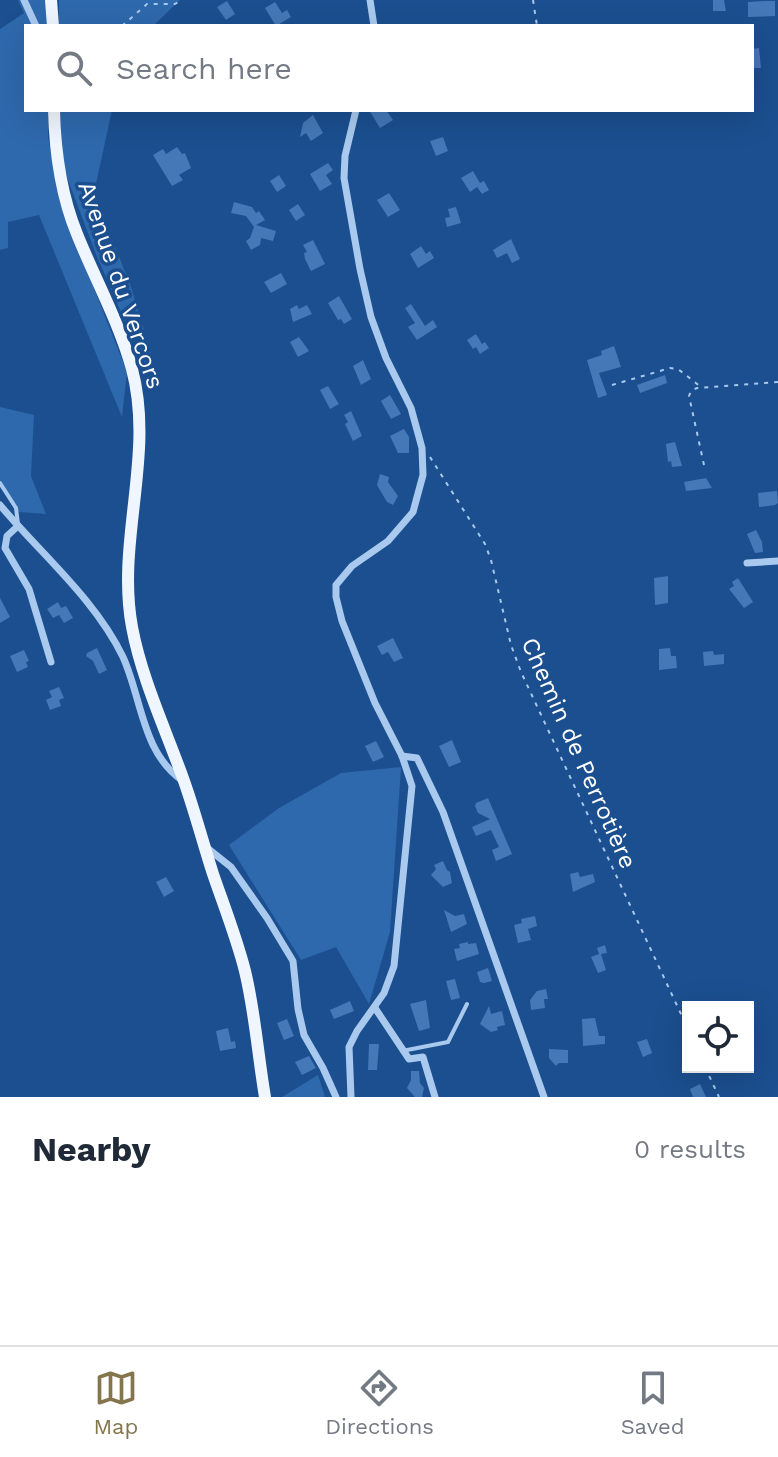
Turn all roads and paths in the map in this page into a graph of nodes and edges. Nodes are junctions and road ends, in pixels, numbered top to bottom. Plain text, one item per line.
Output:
1 (24, 0) edge
2 (51, 0) edge
3 (182, 0) edge
4 (370, 0) edge
5 (533, 0) edge
6 (35, 24) edge
7 (53, 24) edge
8 (124, 24) edge
9 (374, 24) edge
10 (537, 24) edge
11 (54, 112) edge
12 (356, 112) edge
13 (778, 382) edge
14 (612, 385) dead end
15 (702, 388) junction
16 (422, 448) junction
17 (704, 465) dead end
18 (0, 483) edge
19 (0, 505) edge
20 (18, 526) junction
21 (778, 561) edge
22 (747, 563) dead end
23 (51, 662) dead end
24 (402, 756) junction
25 (185, 783) junction
26 (204, 846) junction
27 (467, 1004) dead end
28 (375, 1008) junction
29 (682, 1016) edge
30 (402, 1051) junction
31 (708, 1073) edge
32 (265, 1097) edge
33 (336, 1097) edge
34 (351, 1097) edge
35 (435, 1097) edge
36 (544, 1097) edge
37 (719, 1097) edge

1 - 6 street
2 - 7 main road
3 - 8 path
4 - 9 street
5 - 10 path
11 - 25 main road, Avenue du Vercors
12 - 16 street
13 - 15 path
14 - 15 path
15 - 17 path
16 - 24 street
16 - 29 path, Chemin de Perrotière
18 - 20 lane
19 - 20 street
20 - 23 street
20 - 25 street
21 - 22 street
24 - 28 street
24 - 36 street
25 - 26 main road, Avenue du Vercors
26 - 32 main road, Avenue du Vercors
26 - 33 street
27 - 30 lane
28 - 30 street
28 - 34 street
30 - 35 street
31 - 37 path

